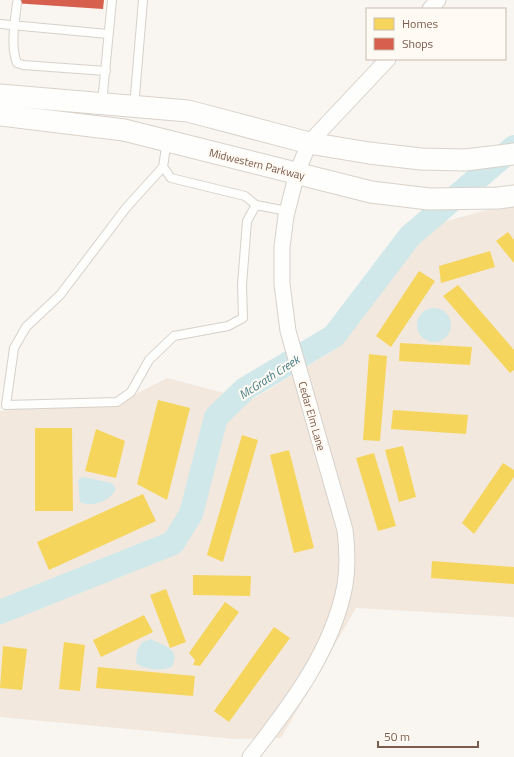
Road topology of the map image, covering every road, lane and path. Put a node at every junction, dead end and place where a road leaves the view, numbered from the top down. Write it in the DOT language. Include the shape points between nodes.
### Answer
graph roads {
  1 [pos="112,0"];
  2 [pos="143,0"];
  3 [pos="438,0"];
  4 [pos="17,3"];
  5 [pos="431,8"];
  6 [pos="0,24"];
  7 [pos="14,25"];
  8 [pos="108,34"];
  9 [pos="387,60"];
  10 [pos="106,71"];
  11 [pos="0,95"];
  12 [pos="102,104"];
  13 [pos="134,107"];
  14 [pos="0,115"];
  15 [pos="167,141"];
  16 [pos="309,143"];
  17 [pos="514,154"];
  18 [pos="163,167"];
  19 [pos="297,174"];
  20 [pos="506,197"];
  21 [pos="256,204"];
  22 [pos="287,211"];
  23 [pos="250,757"];
  1 -- 8 [label="lane"];
  2 -- 13 [label="lane"];
  3 -- 5 [label="street"];
  4 -- 7 [label="lane"];
  6 -- 7 [label="lane"];
  7 -- 8 [label="lane"];
  7 -- 10 [label="lane" via="17,63"];
  8 -- 10 [label="lane"];
  9 -- 16 [label="street, Cedar Elm Lane"];
  10 -- 12 [label="lane"];
  11 -- 12 [label="main road"];
  12 -- 13 [label="main road"];
  13 -- 16 [label="main road" via="188,111"];
  14 -- 15 [label="main road, Midwestern Parkway" via="124,130"];
  15 -- 18 [label="lane"];
  15 -- 19 [label="main road, Midwestern Parkway"];
  16 -- 17 [label="main road" via="421,159 465,160"];
  16 -- 19 [label="street, Cedar Elm Lane"];
  18 -- 21 [label="lane" via="171,178 245,196"];
  18 -- 21 [label="lane" via="126,208 60,295 26,327 14,348 6,405 117,402 131,392 149,360 174,336 228,326 243,318 242,284 247,222"];
  19 -- 20 [label="main road, Midwestern Parkway" via="371,192 429,199"];
  19 -- 22 [label="street, Cedar Elm Lane"];
  21 -- 22 [label="lane"];
  22 -- 23 [label="street, Cedar Elm Lane" via="282,247 282,284 292,346 345,530 346,583 339,611 325,644 299,691"];
}
